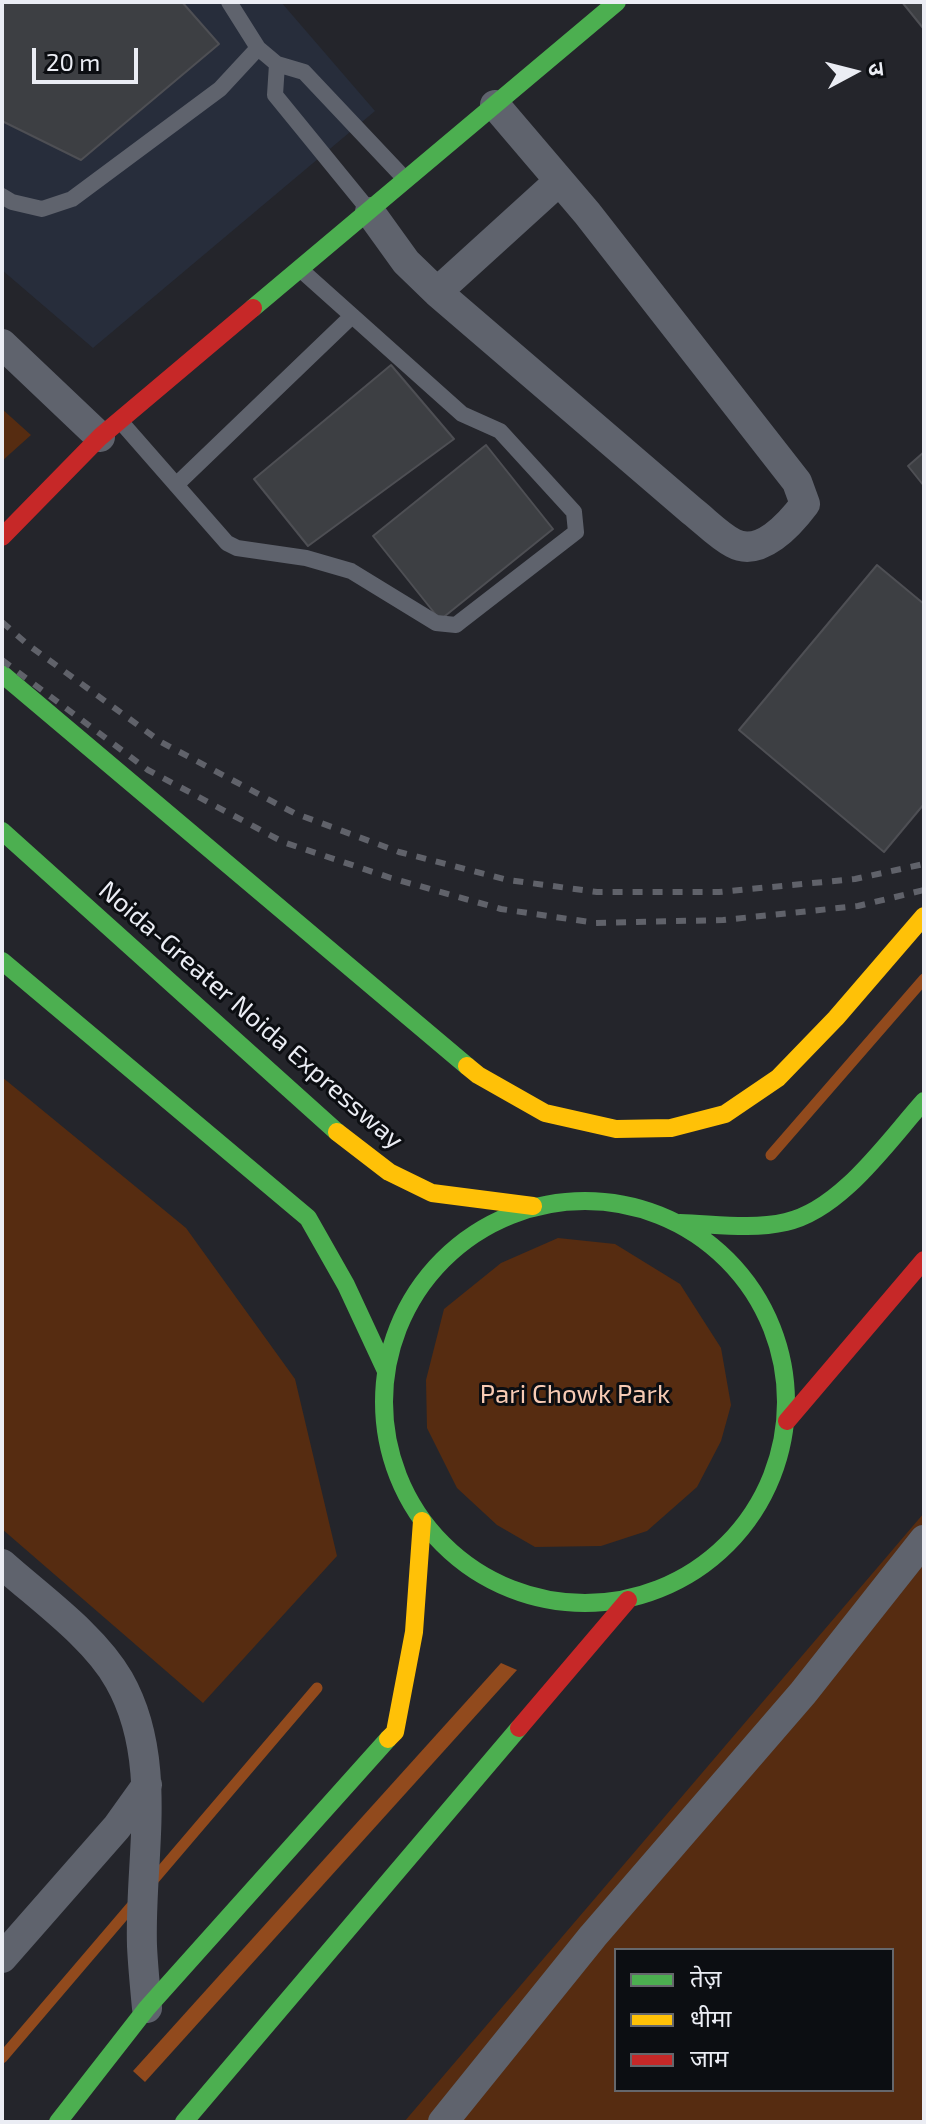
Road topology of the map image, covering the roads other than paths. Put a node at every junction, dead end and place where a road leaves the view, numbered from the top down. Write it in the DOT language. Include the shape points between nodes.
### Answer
graph roads {
  1 [pos="229,2"];
  2 [pos="617,2"];
  3 [pos="258,48"];
  4 [pos="277,64"];
  5 [pos="495,105"];
  6 [pos="406,180"];
  7 [pos="558,182"];
  8 [pos="2,196"];
  9 [pos="370,212"];
  10 [pos="301,270"];
  11 [pos="437,292"];
  12 [pos="352,316"];
  13 [pos="2,344"];
  14 [pos="110,429"];
  15 [pos="176,485"];
  16 [pos="2,537"];
  17 [pos="2,674"];
  18 [pos="2,831"];
  19 [pos="924,916"];
  20 [pos="2,961"];
  21 [pos="924,1101"];
  22 [pos="533,1206"];
  23 [pos="680,1223"];
  24 [pos="924,1260"];
  25 [pos="386,1371"];
  26 [pos="787,1421"];
  27 [pos="422,1521"];
  28 [pos="924,1540"];
  29 [pos="2,1564"];
  30 [pos="628,1600"];
  31 [pos="147,1785"];
  32 [pos="2,1958"];
  33 [pos="147,2008"];
  34 [pos="58,2122"];
  35 [pos="184,2122"];
  36 [pos="443,2122"];
  1 -- 3 [label="lane"];
  2 -- 5 [label="main road"];
  3 -- 4 [label="lane"];
  3 -- 8 [label="lane" via="220,89 72,199 42,209"];
  4 -- 6 [label="lane" via="304,72"];
  4 -- 9 [label="lane" via="275,95"];
  5 -- 6 [label="main road"];
  5 -- 7 [label="street"];
  6 -- 9 [label="main road"];
  7 -- 11 [label="street"];
  7 -- 11 [label="street" via="797,482 805,504 791,522 760,546 735,545"];
  9 -- 10 [label="main road"];
  9 -- 11 [label="street" via="406,262"];
  10 -- 12 [label="lane"];
  10 -- 14 [label="main road"];
  12 -- 15 [label="lane"];
  12 -- 15 [label="lane" via="462,414 500,431 574,512 576,532 461,621 447,625 351,571 227,543"];
  13 -- 14 [label="street"];
  14 -- 15 [label="lane"];
  14 -- 16 [label="main road"];
  17 -- 19 [label="main road" via="478,1075 545,1113 616,1129 671,1128 725,1114 778,1078"];
  18 -- 22 [label="main road, Noida-Greater Noida Expressway" via="324,1122 389,1172 432,1193"];
  20 -- 25 [label="main road" via="308,1218"];
  21 -- 23 [label="main road" via="834,1197 800,1219 772,1224"];
  22 -- 23 [label="main road" via="583,1199 633,1204"];
  22 -- 25 [label="main road" via="480,1229 435,1266 403,1315"];
  23 -- 26 [label="main road" via="728,1258 763,1306 785,1361"];
  24 -- 26 [label="main road"];
  25 -- 27 [label="main road" via="384,1423 397,1474"];
  26 -- 30 [label="main road" via="770,1483 737,1537 687,1577"];
  27 -- 30 [label="main road" via="462,1563 513,1591 570,1604"];
  27 -- 33 [label="main road" via="414,1632 395,1732"];
  28 -- 36 [label="street" via="803,1693 593,1936"];
  29 -- 31 [label="street" via="84,1636 119,1679 138,1723"];
  30 -- 35 [label="main road"];
  31 -- 32 [label="street"];
  31 -- 33 [label="street" via="142,1946"];
  33 -- 34 [label="main road"];
}
